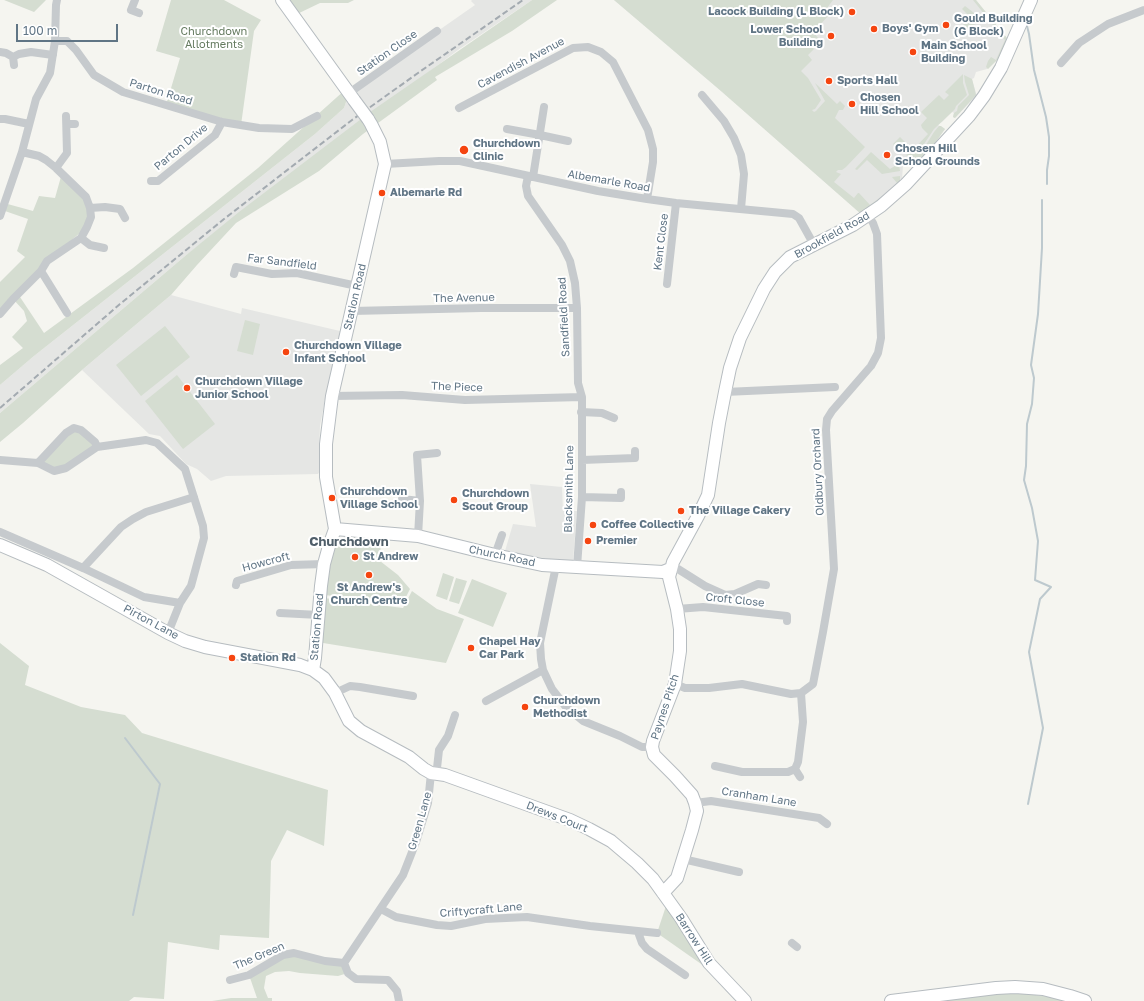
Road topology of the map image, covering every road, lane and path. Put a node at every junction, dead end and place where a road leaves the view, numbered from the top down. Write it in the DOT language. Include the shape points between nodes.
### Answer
graph roads {
  1 [pos="57,0"];
  2 [pos="135,0"];
  3 [pos="282,0"];
  4 [pos="1031,0"];
  5 [pos="1144,10"];
  6 [pos="139,13"];
  7 [pos="437,31"];
  8 [pos="55,41"];
  9 [pos="1060,51"];
  10 [pos="0,52"];
  11 [pos="54,55"];
  12 [pos="702,95"];
  13 [pos="352,96"];
  14 [pos="544,107"];
  15 [pos="459,108"];
  16 [pos="317,116"];
  17 [pos="0,119"];
  18 [pos="69,121"];
  19 [pos="222,122"];
  20 [pos="29,124"];
  21 [pos="507,130"];
  22 [pos="540,135"];
  23 [pos="568,141"];
  24 [pos="22,152"];
  25 [pos="385,164"];
  26 [pos="56,168"];
  27 [pos="530,177"];
  28 [pos="150,181"];
  29 [pos="4,193"];
  30 [pos="647,199"];
  31 [pos="676,203"];
  32 [pos="90,208"];
  33 [pos="741,209"];
  34 [pos="868,215"];
  35 [pos="0,216"];
  36 [pos="125,218"];
  37 [pos="81,238"];
  38 [pos="814,245"];
  39 [pos="104,248"];
  40 [pos="41,271"];
  41 [pos="234,274"];
  42 [pos="667,284"];
  43 [pos="357,286"];
  44 [pos="577,308"];
  45 [pos="352,310"];
  46 [pos="67,313"];
  47 [pos="0,314"];
  48 [pos="835,388"];
  49 [pos="725,392"];
  50 [pos="332,396"];
  51 [pos="582,397"];
  52 [pos="581,412"];
  53 [pos="614,418"];
  54 [pos="97,447"];
  55 [pos="437,453"];
  56 [pos="635,458"];
  57 [pos="0,460"];
  58 [pos="582,460"];
  59 [pos="38,463"];
  60 [pos="194,497"];
  61 [pos="582,497"];
  62 [pos="621,499"];
  63 [pos="402,500"];
  64 [pos="420,501"];
  65 [pos="335,529"];
  66 [pos="0,532"];
  67 [pos="502,535"];
  68 [pos="418,536"];
  69 [pos="0,545"];
  70 [pos="495,555"];
  71 [pos="324,564"];
  72 [pos="556,566"];
  73 [pos="577,567"];
  74 [pos="83,568"];
  75 [pos="670,569"];
  76 [pos="236,580"];
  77 [pos="760,583"];
  78 [pos="180,603"];
  79 [pos="677,609"];
  80 [pos="285,616"];
  81 [pos="319,616"];
  82 [pos="787,621"];
  83 [pos="168,633"];
  84 [pos="313,670"];
  85 [pos="543,670"];
  86 [pos="675,684"];
  87 [pos="336,693"];
  88 [pos="801,693"];
  89 [pos="413,696"];
  90 [pos="486,702"];
  91 [pos="455,715"];
  92 [pos="652,747"];
  93 [pos="795,769"];
  94 [pos="431,773"];
  95 [pos="718,776"];
  96 [pos="800,777"];
  97 [pos="695,803"];
  98 [pos="827,824"];
  99 [pos="683,859"];
  100 [pos="739,872"];
  101 [pos="663,893"];
  102 [pos="381,909"];
  103 [pos="638,932"];
  104 [pos="657,933"];
  105 [pos="344,963"];
  106 [pos="685,975"];
  107 [pos="230,980"];
  108 [pos="399,1001"];
  109 [pos="745,1001"];
  110 [pos="891,1001"];
  111 [pos="1085,1001"];
  1 -- 8 [label="street"];
  2 -- 6 [label="street" via="132,10"];
  3 -- 13 [label="street, Station Road"];
  4 -- 34 [label="street, Brookfield Road" via="1000,68 977,106 906,184"];
  5 -- 9 [label="street" via="1108,24 1079,43 1064,60"];
  7 -- 13 [label="street, Station Close"];
  8 -- 11 [label="street"];
  8 -- 19 [label="street, Parton Road" via="67,41 94,75 123,92"];
  10 -- 11 [label="street" via="6,53 13,61 19,54 31,52"];
  11 -- 20 [label="street" via="50,72 36,99"];
  12 -- 33 [label="street" via="713,102 734,138 740,155 744,174"];
  13 -- 25 [label="street, Station Road, bridge" via="380,142"];
  14 -- 22 [label="street, Sandfield Road"];
  15 -- 30 [label="street, Cavendish Avenue" via="573,48 588,47 601,52 613,62 648,130 653,149 653,162"];
  16 -- 19 [label="street, Parton Road" via="292,129 258,128"];
  17 -- 20 [label="street"];
  18 -- 26 [label="street" via="67,153"];
  19 -- 28 [label="street, Parton Drive" via="215,135 158,181"];
  20 -- 24 [label="street"];
  21 -- 22 [label="street"];
  22 -- 23 [label="street"];
  22 -- 27 [label="street, Sandfield Road"];
  24 -- 26 [label="street" via="39,156"];
  24 -- 29 [label="street"];
  25 -- 27 [label="street, Albemarle Road" via="460,162"];
  25 -- 43 [label="street, Station Road"];
  26 -- 32 [label="street" via="82,192"];
  27 -- 30 [label="street, Albemarle Road"];
  27 -- 44 [label="street, Sandfield Road" via="526,186 528,196 570,261"];
  29 -- 35 [label="street"];
  30 -- 31 [label="street, Albemarle Road"];
  31 -- 33 [label="street, Albemarle Road"];
  31 -- 42 [label="street, Kent Close"];
  32 -- 36 [label="street" via="120,209"];
  32 -- 37 [label="street" via="91,216"];
  33 -- 38 [label="street, Albemarle Road" via="793,214 799,218"];
  34 -- 38 [label="street, Brookfield Road"];
  34 -- 88 [label="street, Oldbury Orchard" via="877,234 881,338 878,353 871,366 828,419 826,430 834,569 813,684"];
  37 -- 39 [label="street" via="90,245"];
  37 -- 40 [label="street" via="47,262"];
  38 -- 49 [label="street, Brookfield Road" via="790,257 775,272 764,289 740,338"];
  40 -- 46 [label="street"];
  40 -- 47 [label="street"];
  41 -- 43 [label="street, Far Sandfield" via="236,267 272,274 297,273"];
  43 -- 45 [label="street, Station Road"];
  44 -- 45 [label="street, The Avenue"];
  44 -- 51 [label="street, Sandfield Road" via="578,383"];
  45 -- 50 [label="street, Station Road"];
  48 -- 49 [label="street"];
  49 -- 75 [label="street, Brookfield Road" via="708,495"];
  50 -- 51 [label="street, The Piece" via="402,395 465,400"];
  50 -- 65 [label="street, Station Road" via="326,444 326,477"];
  51 -- 52 [label="street, Blacksmith Lane"];
  52 -- 53 [label="street" via="602,413"];
  52 -- 58 [label="street, Blacksmith Lane"];
  54 -- 59 [label="street" via="66,468 54,471"];
  54 -- 59 [label="street" via="81,430 74,428"];
  54 -- 60 [label="street" via="146,440 157,443 185,469"];
  55 -- 64 [label="street" via="417,455"];
  56 -- 58 [label="street"];
  57 -- 59 [label="street"];
  58 -- 61 [label="street, Blacksmith Lane"];
  60 -- 74 [label="street" via="146,512 133,519 121,527"];
  60 -- 78 [label="street" via="204,526 204,538 191,586"];
  61 -- 62 [label="street"];
  61 -- 73 [label="street, Blacksmith Lane"];
  63 -- 64 [label="street"];
  64 -- 68 [label="street"];
  65 -- 68 [label="street, Church Road"];
  65 -- 71 [label="street, Station Road"];
  66 -- 74 [label="street"];
  67 -- 70 [label="street"];
  68 -- 70 [label="street, Church Road"];
  69 -- 83 [label="street, Pirton Lane" via="47,565"];
  70 -- 72 [label="street, Church Road"];
  71 -- 76 [label="street, Howcroft" via="291,565"];
  71 -- 81 [label="street, Station Road"];
  72 -- 73 [label="street, Church Road"];
  72 -- 85 [label="street" via="540,643"];
  73 -- 75 [label="street, Church Road" via="663,572"];
  74 -- 78 [label="street" via="144,597"];
  75 -- 77 [label="street" via="678,569 725,595 735,594"];
  75 -- 79 [label="street, Paynes Pitch" via="669,577"];
  78 -- 83 [label="street"];
  79 -- 82 [label="street, Croft Close" via="703,607 787,616"];
  79 -- 86 [label="street, Paynes Pitch" via="680,651"];
  80 -- 81 [label="street"];
  81 -- 84 [label="street, Station Road"];
  83 -- 84 [label="street, Pirton Lane" via="205,647 300,665"];
  84 -- 87 [label="street" via="324,678"];
  85 -- 90 [label="street"];
  85 -- 92 [label="street" via="552,690 562,703 583,721 642,747"];
  86 -- 88 [label="street" via="685,688 742,684 791,694"];
  86 -- 92 [label="street, Paynes Pitch"];
  87 -- 89 [label="street" via="355,686"];
  87 -- 94 [label="street" via="350,721 361,731 409,757"];
  88 -- 93 [label="street" via="803,722"];
  91 -- 94 [label="street, Green Lane" via="448,736 439,750 437,768"];
  92 -- 97 [label="street, Paynes Pitch" via="654,755 692,795"];
  93 -- 95 [label="street" via="788,772 742,772 718,767"];
  93 -- 96 [label="street"];
  94 -- 101 [label="street, Drews Court" via="546,811 589,829 611,841 632,858"];
  94 -- 102 [label="street, Green Lane" via="428,802 416,842 403,875"];
  97 -- 98 [label="street, Cranham Lane" via="711,801 818,818"];
  97 -- 99 [label="street" via="697,811"];
  99 -- 100 [label="street"];
  99 -- 101 [label="street" via="676,878"];
  101 -- 109 [label="street, Barrow Hill" via="708,963"];
  102 -- 103 [label="street, Criftycraft Lane" via="396,916 437,926 486,919 527,917"];
  102 -- 105 [label="street, Green Lane"];
  103 -- 104 [label="street, Criftycraft Lane"];
  103 -- 106 [label="street" via="647,949"];
  105 -- 107 [label="street, The Green" via="294,953 283,956 249,975"];
  105 -- 108 [label="street" via="348,973 356,979 388,980 397,991"];
  110 -- 111 [label="street" via="1015,987 1042,989"];
}
